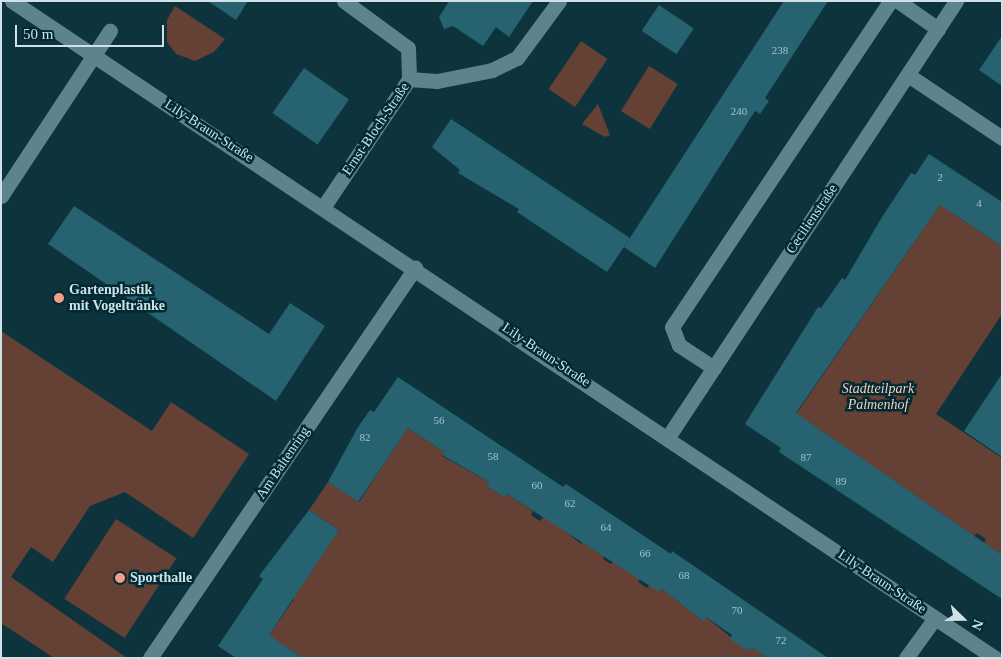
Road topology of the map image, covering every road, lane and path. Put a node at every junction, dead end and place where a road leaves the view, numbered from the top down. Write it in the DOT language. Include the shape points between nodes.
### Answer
graph roads {
  1 [pos="12,1"];
  2 [pos="344,1"];
  3 [pos="559,1"];
  4 [pos="890,1"];
  5 [pos="898,1"];
  6 [pos="956,1"];
  7 [pos="938,29"];
  8 [pos="110,31"];
  9 [pos="94,56"];
  10 [pos="908,75"];
  11 [pos="409,79"];
  12 [pos="1002,138"];
  13 [pos="1,196"];
  14 [pos="324,206"];
  15 [pos="415,268"];
  16 [pos="714,368"];
  17 [pos="668,437"];
  18 [pos="935,618"];
  19 [pos="157,655"];
  20 [pos="906,658"];
  21 [pos="995,658"];
  1 -- 9 [label="street, Lily-Braun-Straße"];
  2 -- 11 [label="street" via="408,48"];
  3 -- 11 [label="street, Ernst-Bloch-Straße" via="517,58 492,70 437,81"];
  4 -- 16 [label="street" via="672,327 679,345"];
  5 -- 7 [label="street"];
  6 -- 7 [label="street, Cecilienstraße"];
  7 -- 10 [label="street, Cecilienstraße"];
  8 -- 9 [label="street"];
  9 -- 13 [label="street"];
  9 -- 14 [label="street, Lily-Braun-Straße"];
  10 -- 12 [label="street"];
  10 -- 16 [label="street, Cecilienstraße"];
  11 -- 14 [label="street, Ernst-Bloch-Straße"];
  14 -- 15 [label="street, Lily-Braun-Straße"];
  15 -- 17 [label="street, Lily-Braun-Straße"];
  15 -- 19 [label="street, Am Baltenring"];
  16 -- 17 [label="street, Cecilienstraße"];
  17 -- 18 [label="street, Lily-Braun-Straße"];
  18 -- 20 [label="street"];
  18 -- 21 [label="street, Lily-Braun-Straße"];
}
